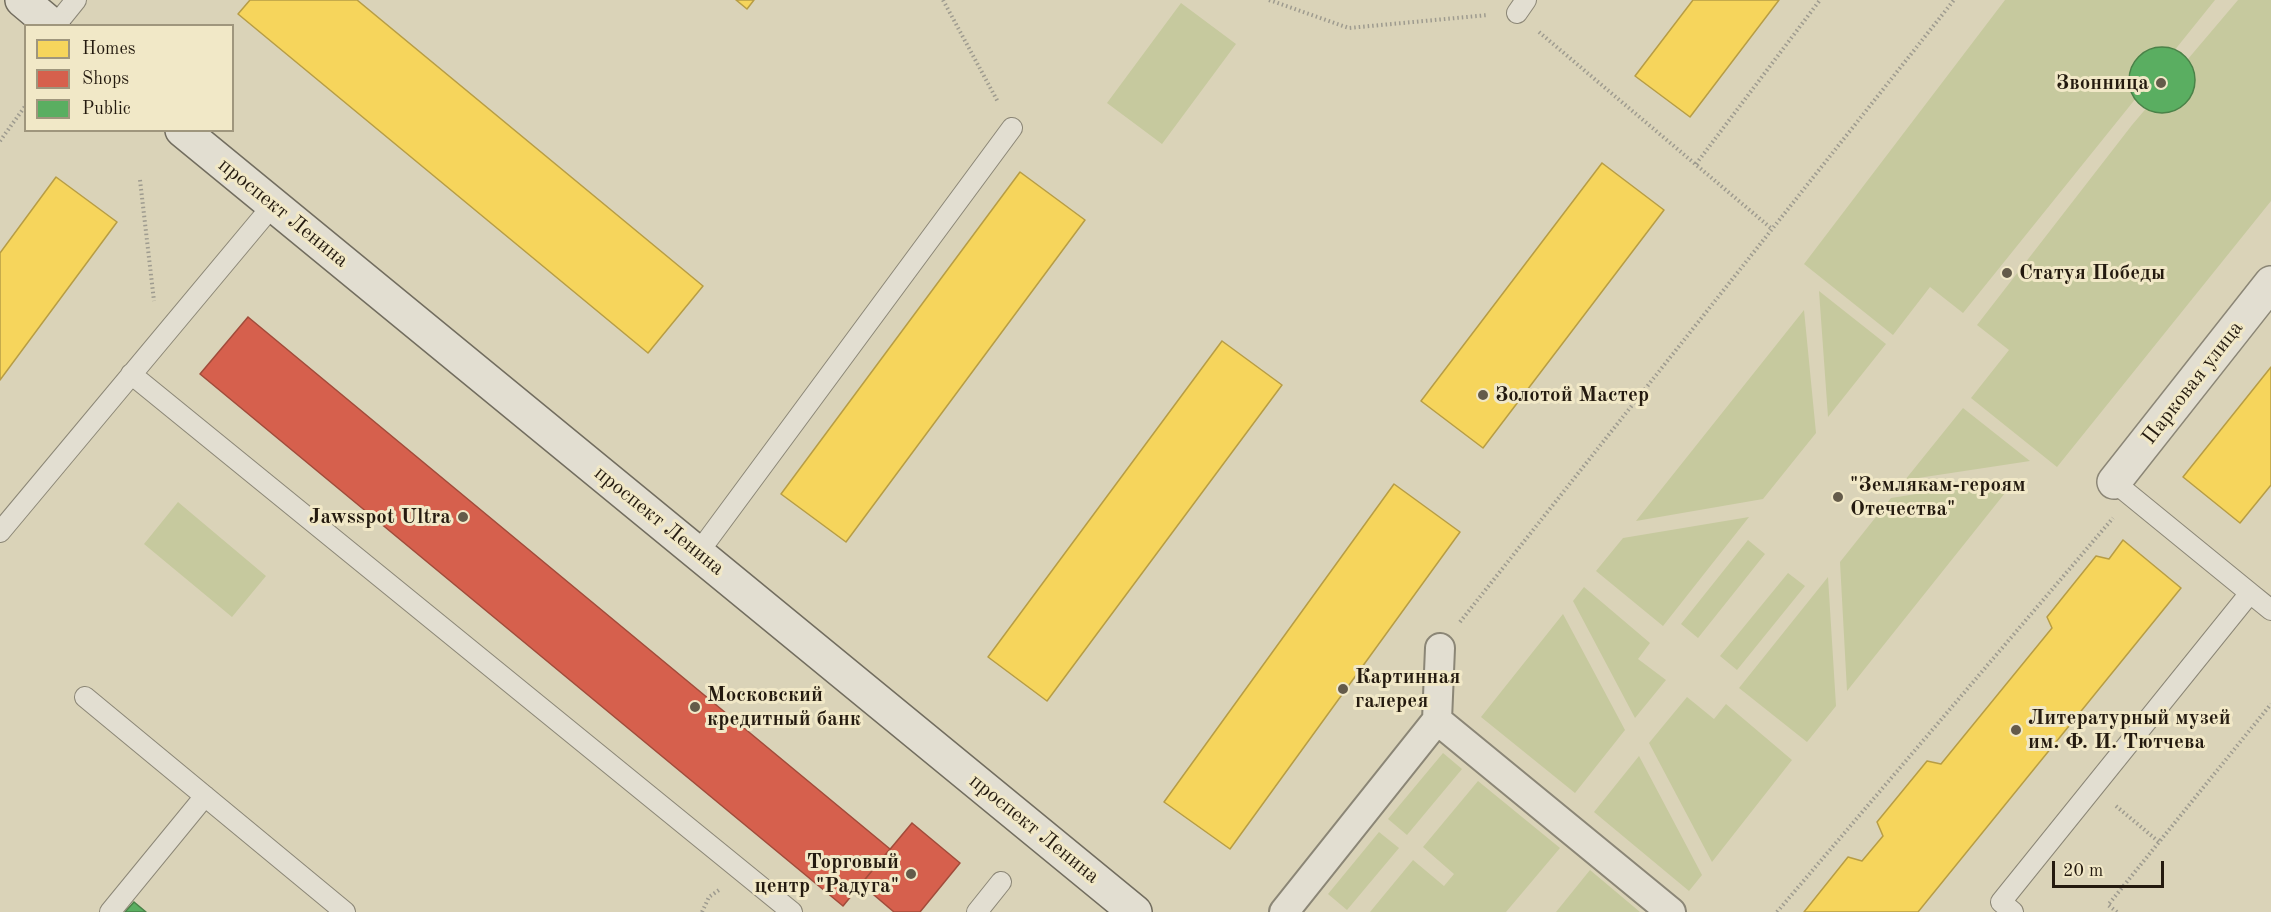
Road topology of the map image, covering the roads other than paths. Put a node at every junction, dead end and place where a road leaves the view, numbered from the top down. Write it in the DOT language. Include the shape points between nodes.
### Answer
graph roads {
  1 [pos="22,0"];
  2 [pos="76,0"];
  3 [pos="52,24"];
  4 [pos="56,24"];
  5 [pos="1012,128"];
  6 [pos="184,132"];
  7 [pos="273,205"];
  8 [pos="2268,293"];
  9 [pos="131,374"];
  10 [pos="2123,489"];
  11 [pos="0,532"];
  12 [pos="698,553"];
  13 [pos="2250,593"];
  14 [pos="2271,610"];
  15 [pos="1440,648"];
  16 [pos="85,696"];
  17 [pos="1437,720"];
  18 [pos="205,796"];
  19 [pos="1001,882"];
  20 [pos="110,912"];
  21 [pos="345,912"];
  22 [pos="792,912"];
  23 [pos="977,912"];
  24 [pos="1135,912"];
  25 [pos="1284,912"];
  26 [pos="1671,912"];
  27 [pos="2013,912"];
  1 -- 3 [label="main road"];
  2 -- 4 [label="lane"];
  5 -- 12 [label="lane"];
  6 -- 7 [label="main road, проспект Ленина"];
  7 -- 9 [label="lane"];
  7 -- 12 [label="main road, проспект Ленина"];
  8 -- 10 [label="main road, Парковая улица"];
  9 -- 11 [label="lane"];
  9 -- 22 [label="lane"];
  10 -- 13 [label="lane"];
  12 -- 24 [label="main road, проспект Ленина"];
  13 -- 14 [label="lane"];
  13 -- 27 [label="lane" via="2001,902"];
  15 -- 17 [label="street"];
  16 -- 18 [label="lane"];
  17 -- 25 [label="street"];
  17 -- 26 [label="street"];
  18 -- 20 [label="lane"];
  18 -- 21 [label="lane"];
  19 -- 23 [label="lane"];
}
